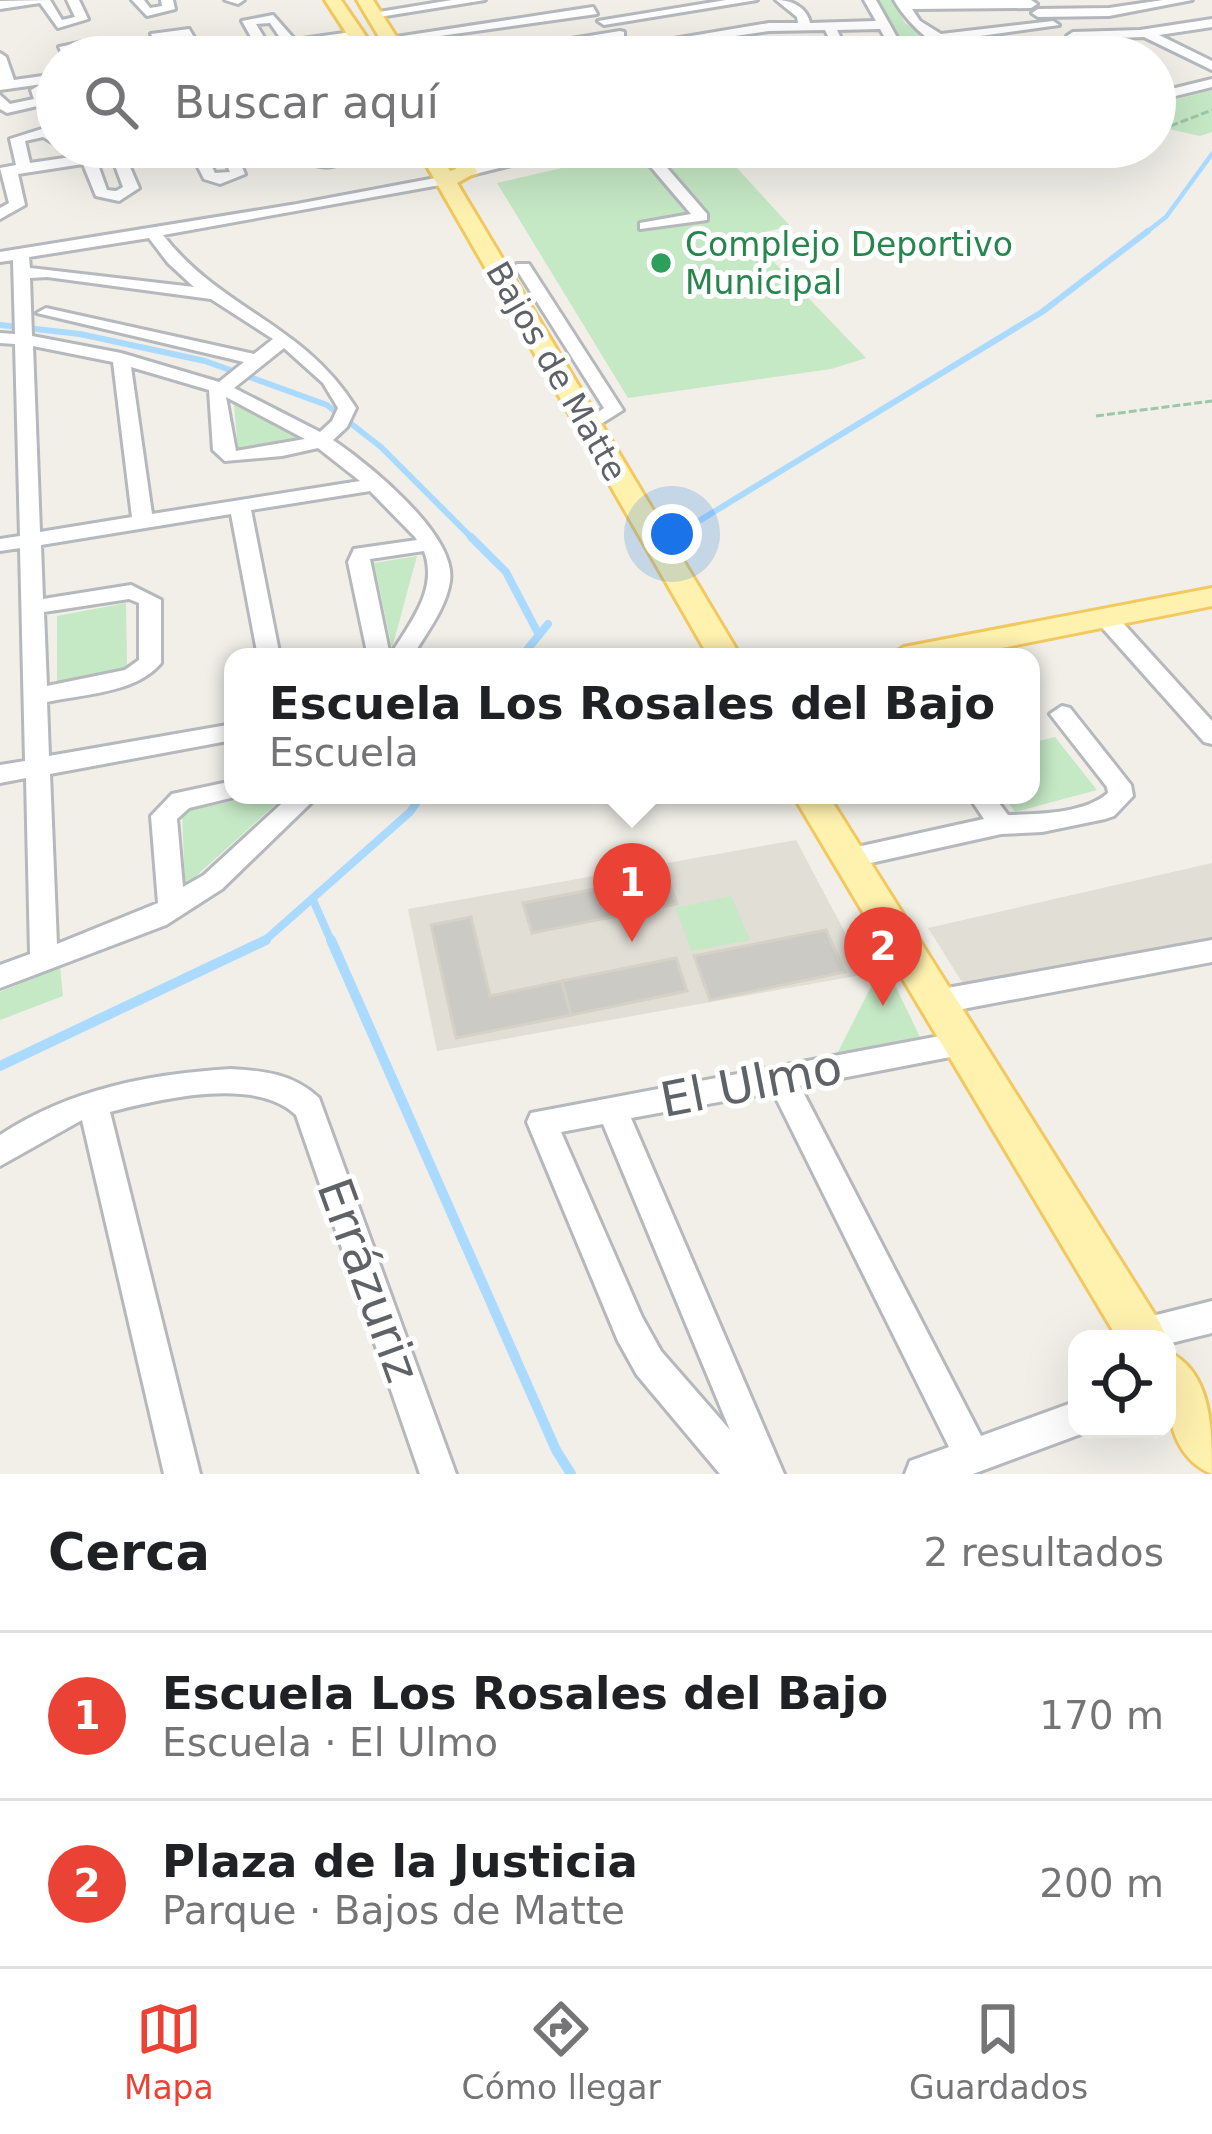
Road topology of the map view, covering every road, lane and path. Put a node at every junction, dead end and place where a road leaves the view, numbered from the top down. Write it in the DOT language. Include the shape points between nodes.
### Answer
graph roads {
  1 [pos="41,0"];
  2 [pos="73,0"];
  3 [pos="138,0"];
  4 [pos="166,0"];
  5 [pos="333,0"];
  6 [pos="478,0"];
  7 [pos="581,0"];
  8 [pos="751,0"];
  9 [pos="782,0"];
  10 [pos="870,0"];
  11 [pos="1090,0"];
  12 [pos="1186,0"];
  13 [pos="902,3"];
  14 [pos="0,5"];
  15 [pos="1154,5"];
  16 [pos="1032,6"];
  17 [pos="369,7"];
  18 [pos="1100,13"];
  19 [pos="598,16"];
  20 [pos="884,25"];
  21 [pos="1053,25"];
  22 [pos="1206,25"];
  23 [pos="805,26"];
  24 [pos="829,26"];
  25 [pos="1146,33"];
  26 [pos="620,35"];
  27 [pos="158,36"];
  28 [pos="187,36"];
  29 [pos="253,36"];
  30 [pos="286,36"];
  31 [pos="358,36"];
  32 [pos="387,36"];
  33 [pos="416,36"];
  34 [pos="616,36"];
  35 [pos="741,36"];
  36 [pos="834,36"];
  37 [pos="890,36"];
  38 [pos="936,36"];
  39 [pos="957,36"];
  40 [pos="1074,36"];
  41 [pos="1126,36"];
  42 [pos="1152,36"];
  43 [pos="1176,48"];
  44 [pos="0,57"];
  45 [pos="1212,66"];
  46 [pos="1212,82"];
  47 [pos="36,86"];
  48 [pos="2,92"];
  49 [pos="1176,92"];
  50 [pos="36,104"];
  51 [pos="1212,110"];
  52 [pos="1176,124"];
  53 [pos="36,134"];
  54 [pos="91,168"];
  55 [pos="123,168"];
  56 [pos="204,168"];
  57 [pos="235,168"];
  58 [pos="448,168"];
  59 [pos="456,168"];
  60 [pos="489,168"];
  61 [pos="659,168"];
  62 [pos="11,170"];
  63 [pos="456,176"];
  64 [pos="0,214"];
  65 [pos="646,226"];
  66 [pos="154,234"];
  67 [pos="21,254"];
  68 [pos="0,257"];
  69 [pos="523,267"];
  70 [pos="23,273"];
  71 [pos="212,294"];
  72 [pos="46,313"];
  73 [pos="25,330"];
  74 [pos="0,338"];
  75 [pos="283,341"];
  76 [pos="121,358"];
  77 [pos="238,373"];
  78 [pos="1212,401"];
  79 [pos="1096,416"];
  80 [pos="588,426"];
  81 [pos="326,440"];
  82 [pos="376,484"];
  83 [pos="240,506"];
  84 [pos="142,522"];
  85 [pos="31,540"];
  86 [pos="430,544"];
  87 [pos="0,545"];
  88 [pos="1208,603"];
  89 [pos="33,607"];
  90 [pos="1105,617"];
  91 [pos="266,648"];
  92 [pos="377,648"];
  93 [pos="406,648"];
  94 [pos="720,648"];
  95 [pos="949,648"];
  96 [pos="36,695"];
  97 [pos="1062,714"];
  98 [pos="224,734"];
  99 [pos="1212,736"];
  100 [pos="38,768"];
  101 [pos="0,775"];
  102 [pos="224,792"];
  103 [pos="298,804"];
  104 [pos="815,804"];
  105 [pos="986,804"];
  106 [pos="1001,825"];
  107 [pos="848,858"];
  108 [pos="172,908"];
  109 [pos="1212,951"];
  110 [pos="44,962"];
  111 [pos="0,977"];
  112 [pos="936,1002"];
  113 [pos="962,1044"];
  114 [pos="781,1078"];
  115 [pos="92,1104"];
  116 [pos="612,1109"];
  117 [pos="0,1152"];
  118 [pos="1212,1317"];
  119 [pos="1139,1330"];
  120 [pos="1165,1330"];
  121 [pos="1176,1393"];
  122 [pos="1068,1421"];
  123 [pos="1212,1449"];
  124 [pos="973,1456"];
  125 [pos="182,1474"];
  126 [pos="438,1474"];
  127 [pos="744,1474"];
  128 [pos="766,1474"];
  129 [pos="922,1474"];
  1 -- 2 [label="street" via="58,24 82,19"];
  1 -- 14 [label="street"];
  3 -- 4 [label="street" via="152,12 170,9"];
  5 -- 31 [label="main road"];
  6 -- 17 [label="street"];
  7 -- 19 [label="street"];
  8 -- 19 [label="street"];
  9 -- 23 [label="street"];
  10 -- 20 [label="street"];
  11 -- 18 [label="street"];
  12 -- 15 [label="street"];
  13 -- 16 [label="street"];
  13 -- 38 [label="street"];
  15 -- 18 [label="street"];
  15 -- 22 [label="street"];
  16 -- 18 [label="street"];
  16 -- 21 [label="street"];
  17 -- 32 [label="main road"];
  19 -- 26 [label="street"];
  19 -- 33 [label="street"];
  20 -- 24 [label="street"];
  20 -- 37 [label="street"];
  21 -- 39 [label="street"];
  21 -- 40 [label="street"];
  22 -- 25 [label="street"];
  23 -- 24 [label="street"];
  23 -- 35 [label="street"];
  24 -- 36 [label="street"];
  25 -- 41 [label="street"];
  25 -- 42 [label="street"];
  26 -- 34 [label="street"];
  27 -- 28 [label="street"];
  29 -- 30 [label="street" via="246,22 274,20"];
  43 -- 45 [label="street"];
  44 -- 48 [label="street"];
  46 -- 49 [label="street"];
  47 -- 48 [label="street"];
  48 -- 50 [label="street" via="7,109"];
  51 -- 52 [label="path"];
  53 -- 62 [label="street" via="17,139"];
  54 -- 55 [label="street" via="100,194 119,196 131,188"];
  56 -- 57 [label="street" via="220,180 238,174"];
  58 -- 63 [label="main road, Bajos de Matte"];
  59 -- 63 [label="main road"];
  60 -- 63 [label="street"];
  61 -- 65 [label="street" via="702,217"];
  62 -- 64 [label="street" via="17,205"];
  63 -- 66 [label="street"];
  63 -- 80 [label="main road, Bajos de Matte"];
  66 -- 67 [label="street"];
  66 -- 71 [label="street"];
  67 -- 68 [label="street"];
  67 -- 70 [label="street"];
  69 -- 80 [label="street" via="614,410"];
  70 -- 71 [label="street"];
  70 -- 73 [label="street"];
  71 -- 75 [label="street"];
  72 -- 77 [label="street"];
  73 -- 74 [label="street"];
  73 -- 76 [label="street"];
  73 -- 85 [label="street"];
  75 -- 77 [label="street"];
  75 -- 81 [label="street" via="342,396 343,420"];
  76 -- 77 [label="street"];
  76 -- 84 [label="street"];
  77 -- 81 [label="street"];
  77 -- 81 [label="street" via="216,393 223,450 232,457"];
  78 -- 79 [label="path"];
  80 -- 94 [label="main road, Bajos de Matte"];
  81 -- 82 [label="street"];
  82 -- 83 [label="street"];
  82 -- 86 [label="street"];
  83 -- 84 [label="street"];
  83 -- 91 [label="street"];
  84 -- 85 [label="street"];
  85 -- 87 [label="street"];
  85 -- 89 [label="street"];
  86 -- 92 [label="street" via="362,554"];
  86 -- 93 [label="street" via="440,565 437,588"];
  88 -- 90 [label="main road"];
  89 -- 96 [label="street"];
  89 -- 96 [label="street" via="131,592 150,601 151,663 132,676"];
  90 -- 95 [label="main road"];
  90 -- 99 [label="street"];
  96 -- 100 [label="street"];
  97 -- 106 [label="street" via="1115,779 1119,800 1105,810"];
  98 -- 100 [label="street"];
  100 -- 101 [label="street"];
  100 -- 110 [label="street"];
  102 -- 108 [label="street" via="181,800 164,816"];
  103 -- 108 [label="street" via="213,882"];
  104 -- 107 [label="main road"];
  105 -- 106 [label="street"];
  106 -- 107 [label="street"];
  107 -- 112 [label="main road"];
  108 -- 110 [label="street"];
  109 -- 112 [label="street"];
  110 -- 111 [label="street"];
  112 -- 113 [label="main road"];
  113 -- 114 [label="street, El Ulmo"];
  113 -- 119 [label="main road"];
  114 -- 116 [label="street, El Ulmo"];
  114 -- 124 [label="street"];
  115 -- 117 [label="street"];
  115 -- 125 [label="street"];
  115 -- 126 [label="street, Errázuriz" via="190,1085 294,1089 308,1107"];
  116 -- 127 [label="street, El Ulmo" via="542,1123 630,1330"];
  116 -- 128 [label="street"];
  118 -- 120 [label="street"];
  121 -- 123 [label="main road"];
  122 -- 124 [label="street"];
  124 -- 129 [label="street"];
}
